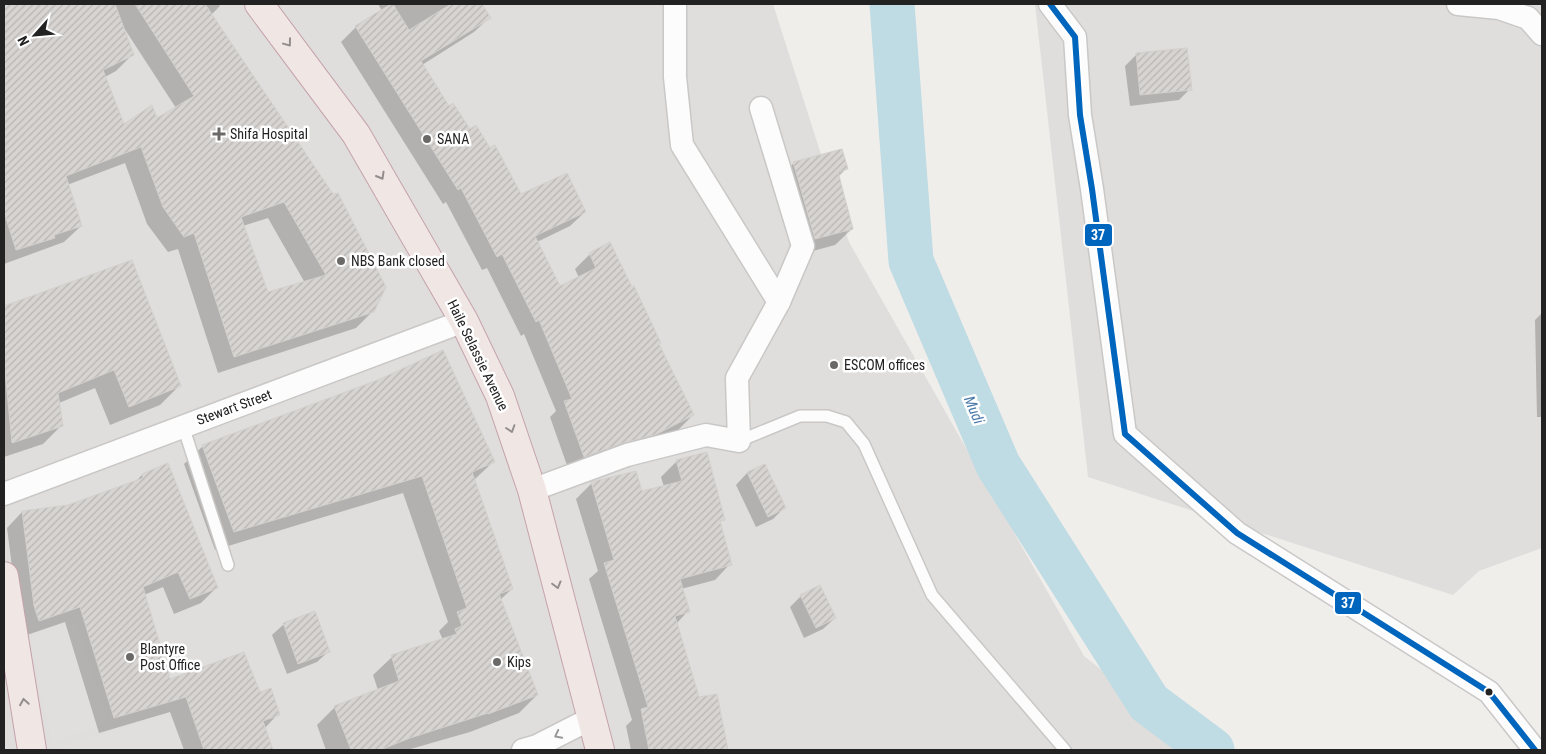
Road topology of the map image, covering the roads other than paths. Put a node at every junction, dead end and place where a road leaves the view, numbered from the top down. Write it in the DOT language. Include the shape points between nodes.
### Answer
graph roads {
  1 [pos="259,4"];
  2 [pos="675,4"];
  3 [pos="1050,4"];
  4 [pos="1458,4"];
  5 [pos="1542,34"];
  6 [pos="761,108"];
  7 [pos="779,302"];
  8 [pos="464,321"];
  9 [pos="183,426"];
  10 [pos="738,441"];
  11 [pos="532,490"];
  12 [pos="4,494"];
  13 [pos="228,565"];
  14 [pos="4,576"];
  15 [pos="592,718"];
  16 [pos="32,750"];
  17 [pos="523,750"];
  18 [pos="600,750"];
  19 [pos="1065,750"];
  20 [pos="1535,750"];
  1 -- 8 [label="highway, Haile Selassie Avenue, one-way" via="356,134"];
  2 -- 7 [label="street" via="675,77 682,145"];
  3 -- 20 [label="street" via="1075,37 1080,115 1125,434 1238,533 1490,692"];
  4 -- 5 [label="street" via="1499,8 1528,18"];
  6 -- 7 [label="street" via="804,246"];
  7 -- 10 [label="street" via="737,378"];
  8 -- 9 [label="street, Stewart Street"];
  8 -- 11 [label="highway, Haile Selassie Avenue, one-way" via="500,396"];
  9 -- 12 [label="street, Stewart Street"];
  9 -- 13 [label="lane"];
  10 -- 11 [label="street" via="706,435 627,455"];
  10 -- 19 [label="lane" via="800,416 827,416 846,422 864,444 932,595"];
  11 -- 15 [label="highway, Haile Selassie Avenue, one-way"];
  16 -- 14 [label="highway, one-way"];
  15 -- 17 [label="street, one-way"];
  15 -- 18 [label="highway, Haile Selassie Avenue"];
}
